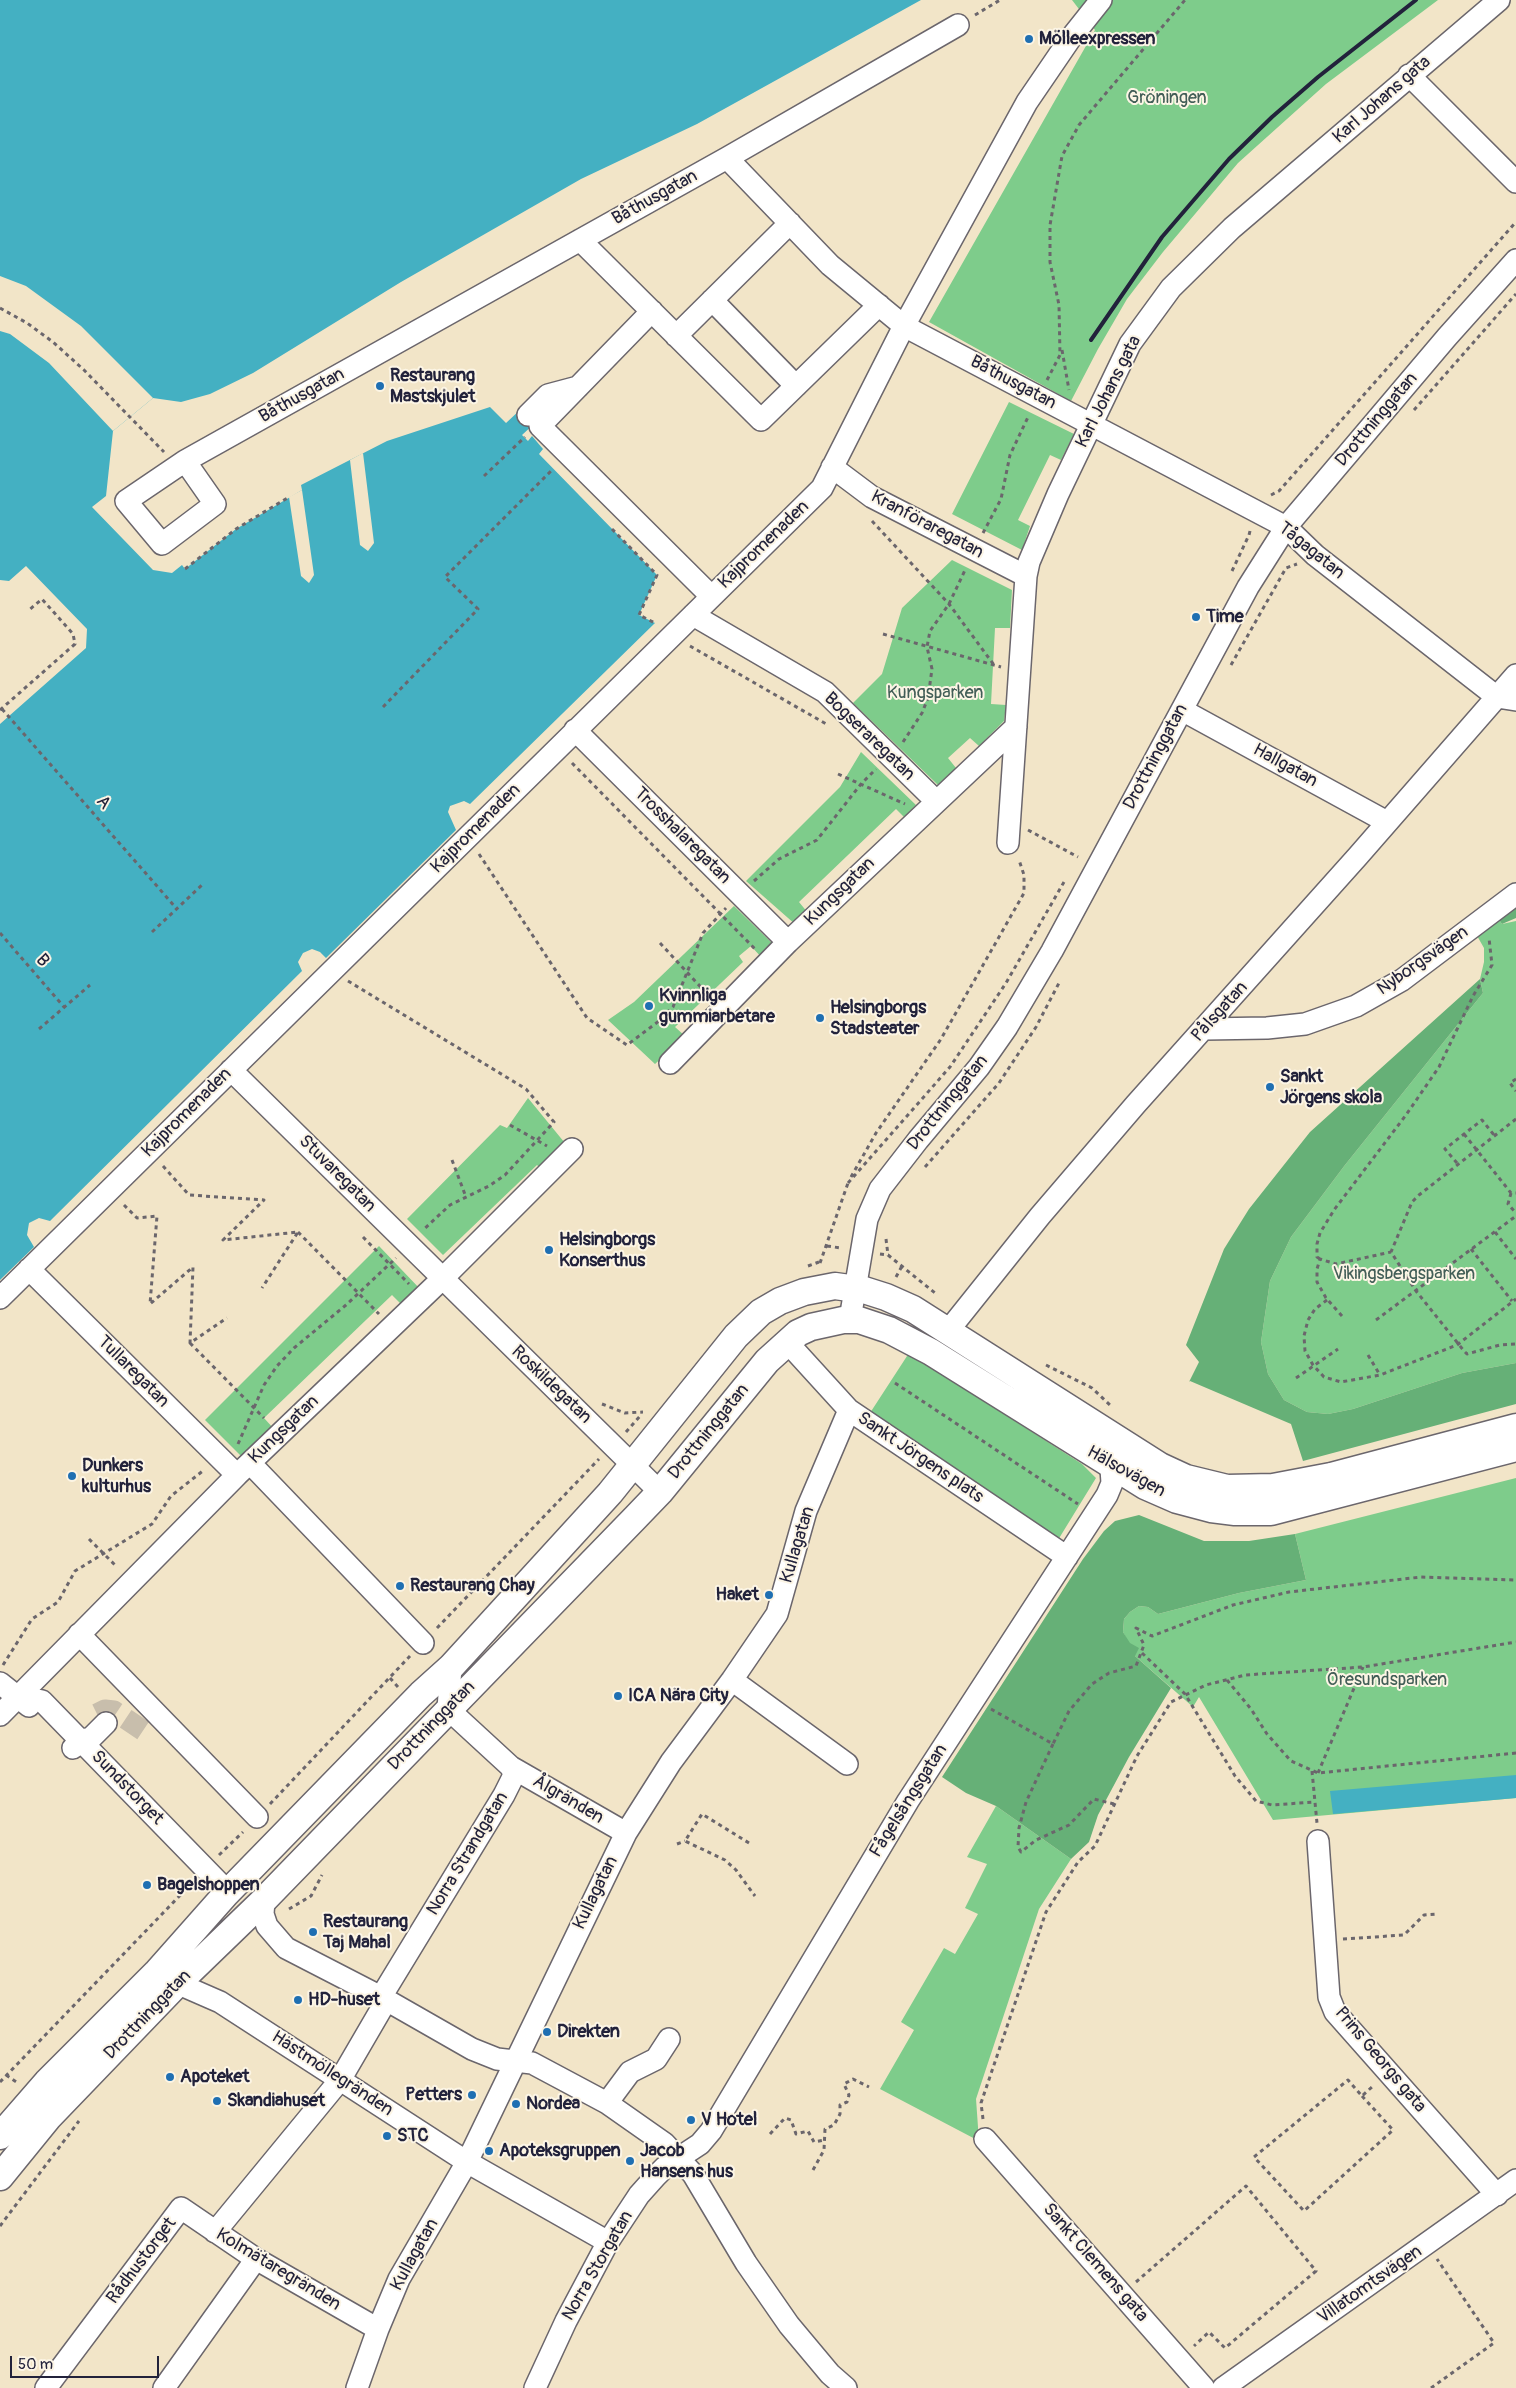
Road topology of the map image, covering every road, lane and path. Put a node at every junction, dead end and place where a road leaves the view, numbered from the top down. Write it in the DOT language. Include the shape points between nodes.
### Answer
graph roads {
  1 [pos="1000,0"];
  2 [pos="1101,0"];
  3 [pos="1185,0"];
  4 [pos="1499,0"];
  5 [pos="958,25"];
  6 [pos="1409,75"];
  7 [pos="727,158"];
  8 [pos="1516,182"];
  9 [pos="1516,222"];
  10 [pos="790,223"];
  11 [pos="580,240"];
  12 [pos="1516,260"];
  13 [pos="1516,294"];
  14 [pos="712,300"];
  15 [pos="879,305"];
  16 [pos="0,308"];
  17 [pos="652,311"];
  18 [pos="1430,321"];
  19 [pos="904,326"];
  20 [pos="676,336"];
  21 [pos="1061,342"];
  22 [pos="796,386"];
  23 [pos="578,387"];
  24 [pos="1038,396"];
  25 [pos="1411,415"];
  26 [pos="528,416"];
  27 [pos="1082,419"];
  28 [pos="524,437"];
  29 [pos="180,464"];
  30 [pos="548,464"];
  31 [pos="832,467"];
  32 [pos="553,470"];
  33 [pos="484,476"];
  34 [pos="560,476"];
  35 [pos="289,497"];
  36 [pos="870,507"];
  37 [pos="608,526"];
  38 [pos="1286,527"];
  39 [pos="974,550"];
  40 [pos="185,569"];
  41 [pos="1026,576"];
  42 [pos="711,596"];
  43 [pos="949,604"];
  44 [pos="28,610"];
  45 [pos="693,615"];
  46 [pos="663,629"];
  47 [pos="883,634"];
  48 [pos="927,646"];
  49 [pos="994,665"];
  50 [pos="1010,669"];
  51 [pos="1516,675"];
  52 [pos="1507,698"];
  53 [pos="382,707"];
  54 [pos="1,710"];
  55 [pos="1182,710"];
  56 [pos="831,727"];
  57 [pos="1016,727"];
  58 [pos="575,730"];
  59 [pos="557,748"];
  60 [pos="890,756"];
  61 [pos="838,774"];
  62 [pos="861,784"];
  63 [pos="930,806"];
  64 [pos="1387,822"];
  65 [pos="468,837"];
  66 [pos="1008,843"];
  67 [pos="1050,843"];
  68 [pos="1078,857"];
  69 [pos="203,884"];
  70 [pos="740,894"];
  71 [pos="1516,894"];
  72 [pos="177,909"];
  73 [pos="721,914"];
  74 [pos="1488,930"];
  75 [pos="152,932"];
  76 [pos="0,933"];
  77 [pos="788,942"];
  78 [pos="660,943"];
  79 [pos="768,962"];
  80 [pos="331,971"];
  81 [pos="687,972"];
  82 [pos="90,985"];
  83 [pos="64,1007"];
  84 [pos="721,1010"];
  85 [pos="39,1029"];
  86 [pos="1204,1029"];
  87 [pos="670,1062"];
  88 [pos="231,1070"];
  89 [pos="1516,1079"];
  90 [pos="1516,1091"];
  91 [pos="1516,1119"];
  92 [pos="510,1124"];
  93 [pos="1464,1134"];
  94 [pos="1494,1135"];
  95 [pos="537,1141"];
  96 [pos="1476,1149"];
  97 [pos="149,1150"];
  98 [pos="568,1153"];
  99 [pos="452,1160"];
  100 [pos="1457,1164"];
  101 [pos="110,1190"];
  102 [pos="1511,1192"];
  103 [pos="1516,1193"];
  104 [pos="466,1197"];
  105 [pos="1516,1215"];
  106 [pos="298,1232"];
  107 [pos="1495,1232"];
  108 [pos="363,1237"];
  109 [pos="409,1246"];
  110 [pos="1472,1249"];
  111 [pos="1391,1252"];
  112 [pos="1320,1259"];
  113 [pos="1516,1259"];
  114 [pos="819,1262"];
  115 [pos="390,1264"];
  116 [pos="902,1266"];
  117 [pos="29,1269"];
  118 [pos="442,1279"];
  119 [pos="262,1288"];
  120 [pos="855,1288"];
  121 [pos="1416,1291"];
  122 [pos="360,1293"];
  123 [pos="0,1298"];
  124 [pos="422,1298"];
  125 [pos="1327,1300"];
  126 [pos="1514,1300"];
  127 [pos="1342,1316"];
  128 [pos="227,1318"];
  129 [pos="850,1319"];
  130 [pos="1376,1320"];
  131 [pos="954,1323"];
  132 [pos="391,1327"];
  133 [pos="787,1342"];
  134 [pos="190,1343"];
  135 [pos="1516,1344"];
  136 [pos="1457,1345"];
  137 [pos="1338,1349"];
  138 [pos="1368,1355"];
  139 [pos="1040,1363"];
  140 [pos="1313,1366"];
  141 [pos="1380,1375"];
  142 [pos="1296,1378"];
  143 [pos="895,1383"];
  144 [pos="598,1402"];
  145 [pos="253,1408"];
  146 [pos="849,1410"];
  147 [pos="643,1412"];
  148 [pos="264,1418"];
  149 [pos="1112,1422"];
  150 [pos="1516,1427"];
  151 [pos="1516,1448"];
  152 [pos="633,1465"];
  153 [pos="1110,1466"];
  154 [pos="237,1467"];
  155 [pos="660,1492"];
  156 [pos="1095,1515"];
  157 [pos="88,1539"];
  158 [pos="103,1553"];
  159 [pos="1066,1558"];
  160 [pos="1516,1580"];
  161 [pos="131,1582"];
  162 [pos="79,1634"];
  163 [pos="1516,1642"];
  164 [pos="423,1643"];
  165 [pos="1142,1653"];
  166 [pos="451,1667"];
  167 [pos="1363,1667"];
  168 [pos="1,1675"];
  169 [pos="732,1680"];
  170 [pos="1227,1680"];
  171 [pos="1185,1694"];
  172 [pos="19,1696"];
  173 [pos="448,1709"];
  174 [pos="0,1715"];
  175 [pos="102,1718"];
  176 [pos="1008,1719"];
  177 [pos="82,1740"];
  178 [pos="1053,1744"];
  179 [pos="1516,1753"];
  180 [pos="847,1764"];
  181 [pos="511,1767"];
  182 [pos="1312,1771"];
  183 [pos="1318,1773"];
  184 [pos="1315,1802"];
  185 [pos="1114,1804"];
  186 [pos="257,1817"];
  187 [pos="626,1832"];
  188 [pos="1318,1841"];
  189 [pos="685,1842"];
  190 [pos="749,1843"];
  191 [pos="677,1844"];
  192 [pos="205,1869"];
  193 [pos="228,1892"];
  194 [pos="755,1896"];
  195 [pos="264,1900"];
  196 [pos="299,1902"];
  197 [pos="1438,1914"];
  198 [pos="267,1926"];
  199 [pos="1325,1941"];
  200 [pos="166,1979"];
  201 [pos="384,1999"];
  202 [pos="669,2039"];
  203 [pos="515,2060"];
  204 [pos="1389,2072"];
  205 [pos="340,2080"];
  206 [pos="0,2082"];
  207 [pos="869,2087"];
  208 [pos="1362,2096"];
  209 [pos="607,2103"];
  210 [pos="84,2116"];
  211 [pos="770,2134"];
  212 [pos="0,2136"];
  213 [pos="825,2140"];
  214 [pos="985,2140"];
  215 [pos="680,2158"];
  216 [pos="466,2162"];
  217 [pos="813,2170"];
  218 [pos="0,2177"];
  219 [pos="1516,2180"];
  220 [pos="1497,2195"];
  221 [pos="181,2208"];
  222 [pos="0,2226"];
  223 [pos="215,2232"];
  224 [pos="608,2242"];
  225 [pos="1428,2244"];
  226 [pos="256,2260"];
  227 [pos="1122,2294"];
  228 [pos="378,2329"];
  229 [pos="1179,2360"];
  230 [pos="46,2388"];
  231 [pos="164,2388"];
  232 [pos="357,2388"];
  233 [pos="535,2388"];
  234 [pos="846,2388"];
  235 [pos="1204,2388"];
  236 [pos="1223,2388"];
  237 [pos="1431,2388"];
  1 -- 5 [label="path"];
  2 -- 19 [label="street, Kajpromenaden" via="1027,102"];
  3 -- 21 [label="path" via="1080,125 1062,156 1050,225 1050,262 1059,305"];
  4 -- 6 [label="street, Karl Johans gata"];
  5 -- 7 [label="street"];
  6 -- 8 [label="street"];
  6 -- 27 [label="street, Karl Johans gata" via="1232,228 1171,288"];
  7 -- 10 [label="street, Båthusgatan"];
  7 -- 11 [label="street, Båthusgatan"];
  9 -- 18 [label="path"];
  10 -- 14 [label="street"];
  10 -- 15 [label="street, Båthusgatan" via="830,265"];
  11 -- 17 [label="street"];
  11 -- 29 [label="street, Båthusgatan"];
  12 -- 38 [label="street, Drottninggatan"];
  13 -- 25 [label="path"];
  14 -- 20 [label="street"];
  14 -- 22 [label="street"];
  15 -- 19 [label="street, Båthusgatan"];
  15 -- 22 [label="street"];
  16 -- 29 [label="path" via="53,342"];
  17 -- 20 [label="street"];
  17 -- 23 [label="street"];
  19 -- 24 [label="street, Båthusgatan"];
  19 -- 31 [label="street, Kajpromenaden"];
  20 -- 22 [label="street" via="761,420"];
  21 -- 24 [label="path" via="1060,355"];
  21 -- 27 [label="path"];
  23 -- 26 [label="street" via="548,395"];
  23 -- 42 [label="street" via="540,426"];
  24 -- 27 [label="street, Båthusgatan"];
  24 -- 39 [label="path" via="1010,455 1001,499"];
  27 -- 38 [label="street, Tågagatan"];
  27 -- 41 [label="street, Karl Johans gata" via="1058,494"];
  28 -- 33 [label="path"];
  30 -- 32 [label="path"];
  31 -- 36 [label="street, Kranföraregatan"];
  31 -- 42 [label="street, Kajpromenaden" via="822,488"];
  32 -- 34 [label="path"];
  32 -- 53 [label="path" via="445,576 478,610"];
  35 -- 40 [label="path" via="236,529"];
  36 -- 39 [label="street, Kranföraregatan"];
  36 -- 43 [label="path"];
  37 -- 46 [label="path" via="657,575 639,615"];
  38 -- 52 [label="street, Tågagatan" via="1315,555"];
  38 -- 55 [label="street, Drottninggatan" via="1248,587"];
  39 -- 41 [label="street, Kranföraregatan"];
  39 -- 43 [label="path"];
  41 -- 57 [label="street, Karl Johans gata"];
  42 -- 45 [label="street, Kajpromenaden"];
  43 -- 48 [label="path" via="930,631"];
  43 -- 49 [label="path"];
  44 -- 54 [label="path" via="42,599 74,634 75,644"];
  45 -- 46 [label="street, Kajpromenaden"];
  45 -- 60 [label="street, Bogseraregatan" via="825,692"];
  46 -- 56 [label="path"];
  46 -- 58 [label="street, Kajpromenaden"];
  47 -- 48 [label="path"];
  48 -- 49 [label="path"];
  48 -- 60 [label="path" via="932,669 928,698 906,738"];
  49 -- 50 [label="path"];
  51 -- 52 [label="street, Pålsgatan"];
  52 -- 64 [label="street, Pålsgatan"];
  54 -- 72 [label="path, A"];
  55 -- 64 [label="street, Hallgatan"];
  55 -- 120 [label="street, Drottninggatan" via="1052,951 1007,1027 880,1189 867,1219"];
  57 -- 63 [label="street, Kungsgatan"];
  57 -- 66 [label="street, Karl Johans gata"];
  58 -- 59 [label="street, Kajpromenaden"];
  58 -- 70 [label="street, Trosshalaregatan"];
  59 -- 65 [label="street, Kajpromenaden"];
  59 -- 73 [label="path"];
  60 -- 62 [label="path"];
  60 -- 63 [label="street, Bogseraregatan"];
  61 -- 62 [label="path"];
  62 -- 63 [label="path"];
  62 -- 70 [label="path" via="817,840 779,859"];
  63 -- 77 [label="street, Kungsgatan"];
  64 -- 86 [label="street, Pålsgatan"];
  65 -- 80 [label="street, Kajpromenaden"];
  65 -- 81 [label="path" via="587,1018 627,1045 673,1007"];
  66 -- 114 [label="path" via="1024,875 1024,893 941,1039 876,1133 848,1183"];
  67 -- 68 [label="path"];
  69 -- 72 [label="path"];
  70 -- 73 [label="path"];
  70 -- 77 [label="street, Trosshalaregatan"];
  71 -- 86 [label="street, Nyborgsvägen" via="1402,980 1356,1006 1305,1024"];
  72 -- 75 [label="path"];
  73 -- 79 [label="path"];
  73 -- 81 [label="path" via="703,933"];
  74 -- 112 [label="path" via="1492,965 1472,996 1439,1067 1320,1233 1317,1244 1317,1257"];
  76 -- 83 [label="path, B"];
  77 -- 79 [label="street, Kungsgatan"];
  78 -- 81 [label="path"];
  79 -- 84 [label="street, Kungsgatan"];
  80 -- 88 [label="street, Kajpromenaden"];
  80 -- 95 [label="path" via="526,1089 554,1122"];
  81 -- 84 [label="path"];
  82 -- 83 [label="path"];
  83 -- 85 [label="path"];
  84 -- 87 [label="street, Kungsgatan"];
  86 -- 131 [label="street, Pålsgatan" via="1129,1111"];
  88 -- 97 [label="street, Kajpromenaden"];
  88 -- 109 [label="street, Stuvaregatan"];
  89 -- 90 [label="path" via="1510,1082"];
  91 -- 94 [label="path"];
  92 -- 95 [label="path"];
  93 -- 94 [label="path" via="1482,1120"];
  93 -- 96 [label="path"];
  93 -- 100 [label="path" via="1445,1149"];
  94 -- 96 [label="path"];
  95 -- 98 [label="path"];
  95 -- 104 [label="path" via="505,1175"];
  96 -- 100 [label="path"];
  96 -- 102 [label="path"];
  97 -- 101 [label="street, Kajpromenaden"];
  97 -- 106 [label="path" via="189,1195 264,1200 223,1240"];
  98 -- 118 [label="street, Kungsgatan"];
  99 -- 104 [label="path"];
  100 -- 111 [label="path" via="1412,1202"];
  101 -- 117 [label="street, Kajpromenaden"];
  101 -- 134 [label="path" via="136,1218 157,1216 150,1304 193,1268"];
  102 -- 103 [label="path"];
  102 -- 105 [label="path" via="1508,1204"];
  104 -- 109 [label="path" via="450,1204"];
  105 -- 107 [label="path"];
  106 -- 119 [label="path"];
  106 -- 122 [label="path"];
  107 -- 110 [label="path"];
  107 -- 113 [label="path"];
  108 -- 115 [label="path"];
  109 -- 115 [label="path"];
  109 -- 118 [label="street, Stuvaregatan"];
  110 -- 121 [label="path"];
  110 -- 126 [label="path"];
  111 -- 112 [label="path" via="1336,1264"];
  111 -- 121 [label="path"];
  112 -- 125 [label="path" via="1317,1282"];
  115 -- 122 [label="path"];
  115 -- 124 [label="path"];
  116 -- 131 [label="path"];
  117 -- 123 [label="street, Kajpromenaden"];
  117 -- 154 [label="street, Tullaregatan"];
  118 -- 124 [label="street, Kungsgatan"];
  118 -- 152 [label="street, Roskildegatan"];
  120 -- 129 [label="street, Drottninggatan"];
  120 -- 131 [label="main road, Hälsovägen"];
  120 -- 152 [label="main road, Drottninggatan" via="835,1286 804,1292 761,1312 736,1336"];
  121 -- 130 [label="path"];
  121 -- 136 [label="path"];
  122 -- 132 [label="path"];
  122 -- 145 [label="path" via="277,1366"];
  124 -- 132 [label="street, Kungsgatan"];
  125 -- 127 [label="path"];
  125 -- 140 [label="path" via="1315,1309 1304,1336 1305,1351"];
  126 -- 136 [label="path"];
  128 -- 134 [label="path"];
  129 -- 133 [label="main road, Drottninggatan" via="811,1327"];
  129 -- 153 [label="main road, Hälsovägen" via="875,1324 918,1345"];
  131 -- 149 [label="main road, Hälsovägen"];
  132 -- 154 [label="street, Kungsgatan"];
  133 -- 146 [label="street, Sankt Jörgens plats"];
  133 -- 155 [label="main road, Drottninggatan" via="767,1361"];
  134 -- 145 [label="path"];
  135 -- 136 [label="path" via="1468,1354"];
  136 -- 141 [label="path"];
  137 -- 140 [label="path"];
  138 -- 141 [label="path"];
  139 -- 149 [label="path" via="1092,1388"];
  140 -- 141 [label="path" via="1324,1377 1341,1382"];
  140 -- 142 [label="path"];
  143 -- 156 [label="path"];
  144 -- 147 [label="path" via="625,1413"];
  145 -- 148 [label="path"];
  145 -- 154 [label="path" via="236,1452"];
  146 -- 159 [label="street, Sankt Jörgens plats"];
  146 -- 169 [label="street, Kullagatan" via="806,1511 777,1614"];
  149 -- 150 [label="main road, Hälsovägen" via="1160,1466 1186,1478 1227,1488 1251,1488 1332,1476"];
  149 -- 153 [label="street, Fågelsångsgatan"];
  151 -- 153 [label="main road, Hälsovägen" via="1271,1512 1235,1512 1195,1505 1145,1486"];
  152 -- 155 [label="street, Roskildegatan"];
  152 -- 166 [label="main road, Drottninggatan"];
  153 -- 156 [label="street, Fågelsångsgatan" via="1111,1489"];
  154 -- 158 [label="path" via="213,1465 171,1496 152,1524"];
  154 -- 161 [label="street, Kungsgatan"];
  154 -- 164 [label="street, Tullaregatan"];
  155 -- 173 [label="main road, Drottninggatan"];
  156 -- 159 [label="street, Fågelsångsgatan"];
  157 -- 158 [label="path"];
  158 -- 161 [label="path"];
  158 -- 168 [label="path" via="75,1571 58,1602 32,1619"];
  159 -- 215 [label="street, Fågelsångsgatan" via="908,1802 710,2131 700,2144"];
  160 -- 165 [label="path" via="1421,1577 1289,1592 1233,1605 1152,1636 1136,1628 1144,1645"];
  161 -- 162 [label="street, Kungsgatan"];
  162 -- 172 [label="street, Kungsgatan"];
  162 -- 186 [label="street"];
  163 -- 167 [label="path"];
  164 -- 186 [label="path"];
  165 -- 171 [label="path"];
  165 -- 178 [label="path" via="1136,1666 1109,1673 1092,1684 1069,1712"];
  166 -- 173 [label="street"];
  166 -- 193 [label="main road, Drottninggatan"];
  167 -- 170 [label="path" via="1245,1675"];
  167 -- 183 [label="path"];
  168 -- 172 [label="street"];
  169 -- 180 [label="street"];
  169 -- 187 [label="street, Kullagatan" via="671,1762"];
  170 -- 171 [label="path"];
  170 -- 182 [label="path" via="1291,1761"];
  171 -- 184 [label="path" via="1235,1776 1256,1801 1272,1805"];
  171 -- 185 [label="path" via="1171,1702 1137,1756"];
  172 -- 174 [label="street, Kungsgatan"];
  172 -- 177 [label="street" via="74,1749"];
  173 -- 181 [label="street"];
  173 -- 195 [label="main road, Drottninggatan"];
  175 -- 177 [label="street" via="82,1730"];
  176 -- 178 [label="path"];
  177 -- 192 [label="street, Sundstorget"];
  178 -- 185 [label="path" via="1026,1802 1019,1828 1018,1848 1022,1852 1036,1840 1069,1825 1094,1799"];
  179 -- 183 [label="path"];
  181 -- 187 [label="street, Ålgränden"];
  181 -- 201 [label="street, Norra Strandgatan" via="514,1775 504,1795"];
  182 -- 183 [label="path"];
  182 -- 184 [label="path"];
  184 -- 188 [label="path"];
  185 -- 214 [label="path" via="1095,1846 1078,1862 1046,1912 981,2103"];
  186 -- 192 [label="path"];
  187 -- 203 [label="street, Kullagatan"];
  188 -- 199 [label="street, Prins Georgs gata"];
  189 -- 190 [label="path" via="702,1814"];
  189 -- 191 [label="path"];
  189 -- 194 [label="path" via="725,1860"];
  192 -- 193 [label="street, Sundstorget"];
  192 -- 206 [label="path"];
  193 -- 200 [label="main road, Drottninggatan"];
  195 -- 198 [label="street" via="263,1914"];
  195 -- 200 [label="main road, Drottninggatan"];
  196 -- 198 [label="path"];
  197 -- 199 [label="path" via="1424,1915 1404,1935"];
  198 -- 201 [label="street" via="286,1948"];
  199 -- 204 [label="street, Prins Georgs gata" via="1329,1997 1335,2012"];
  200 -- 205 [label="street, Hästmöllegränden" via="220,2002"];
  200 -- 212 [label="main road, Drottninggatan" via="47,2082"];
  200 -- 218 [label="main road, Drottninggatan"];
  201 -- 203 [label="street" via="472,2049 497,2059"];
  201 -- 205 [label="street, Norra Strandgatan"];
  202 -- 209 [label="street" via="656,2058 630,2072"];
  203 -- 209 [label="street" via="532,2063"];
  203 -- 216 [label="street, Kullagatan"];
  204 -- 208 [label="path"];
  204 -- 220 [label="street, Prins Georgs gata"];
  205 -- 216 [label="street, Hästmöllegränden"];
  205 -- 223 [label="street, Norra Strandgatan"];
  207 -- 213 [label="path" via="853,2079 844,2084 850,2095 847,2102 840,2105 840,2114 834,2125 825,2129"];
  208 -- 208 [label="path" via="1348,2080 1254,2157 1304,2211 1393,2130"];
  209 -- 215 [label="street"];
  210 -- 222 [label="path"];
  211 -- 213 [label="path" via="785,2118 791,2120 796,2134 808,2131 814,2142"];
  213 -- 217 [label="path" via="824,2150"];
  214 -- 227 [label="street, Sankt Clemens gata"];
  215 -- 224 [label="street, Norra Storgatan" via="665,2167 644,2190"];
  215 -- 234 [label="street" via="789,2325"];
  216 -- 224 [label="street, Hästmöllegränden"];
  216 -- 228 [label="street, Kullagatan" via="399,2279"];
  219 -- 220 [label="street, Villatomtsvägen"];
  220 -- 225 [label="street, Villatomtsvägen"];
  221 -- 223 [label="street, Kolmätaregränden"];
  221 -- 230 [label="street, Rådhustorget"];
  223 -- 226 [label="street, Kolmätaregränden"];
  224 -- 233 [label="street, Norra Storgatan"];
  225 -- 236 [label="street, Villatomtsvägen"];
  225 -- 237 [label="path" via="1494,2343"];
  226 -- 228 [label="street, Kolmätaregränden"];
  226 -- 231 [label="street"];
  227 -- 229 [label="street, Sankt Clemens gata"];
  227 -- 229 [label="path" via="1246,2186 1316,2271 1225,2348 1209,2332"];
  228 -- 232 [label="street, Kullagatan"];
  229 -- 235 [label="street, Sankt Clemens gata"];
}
